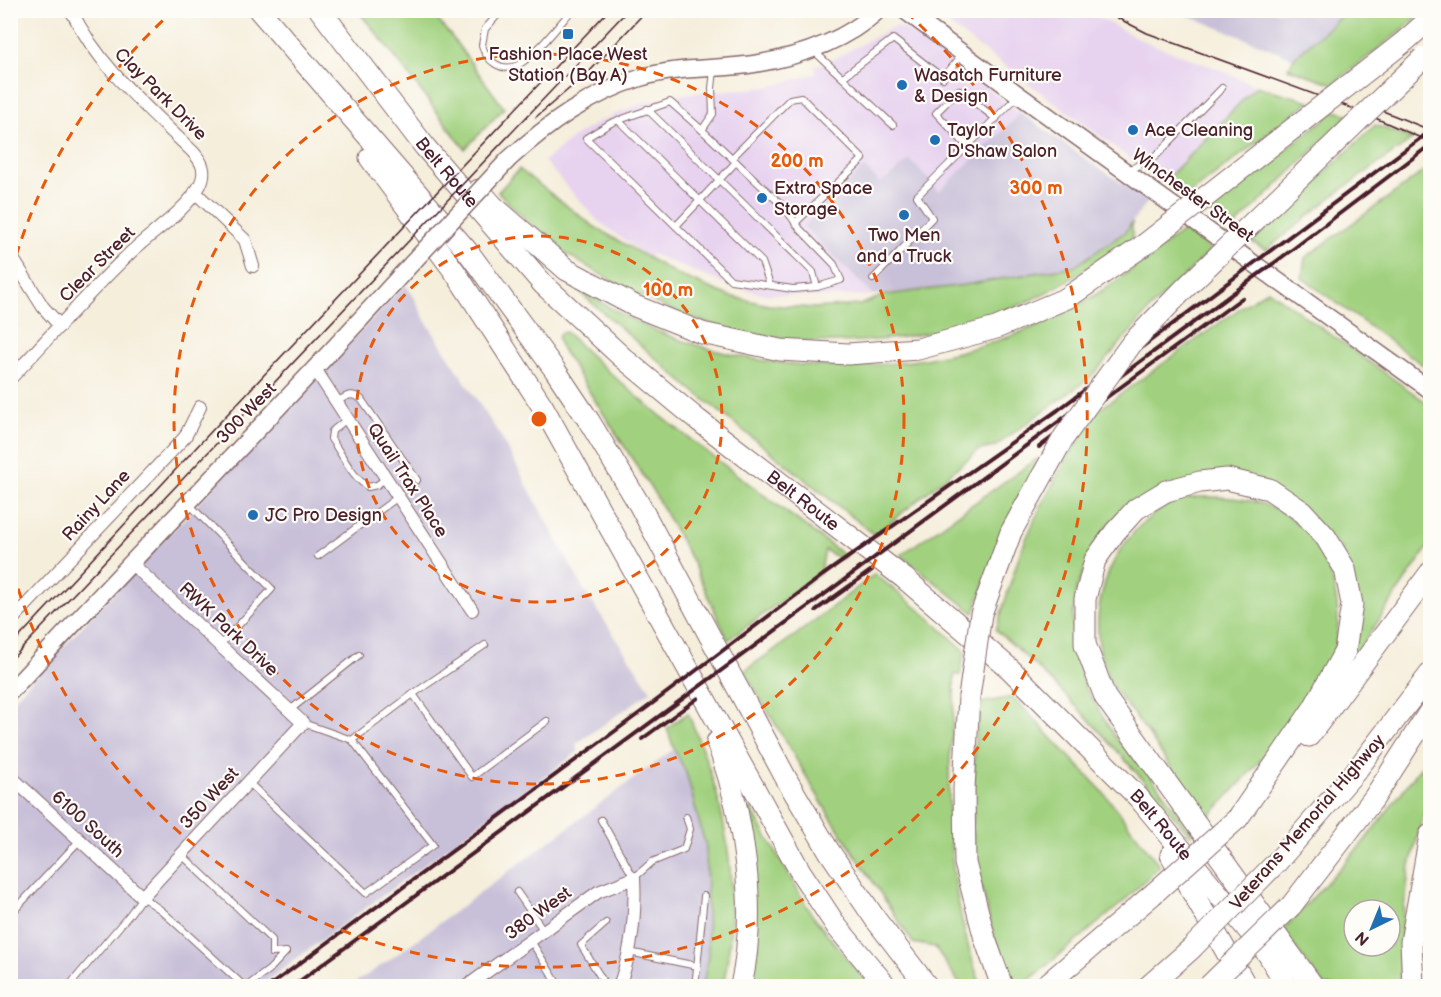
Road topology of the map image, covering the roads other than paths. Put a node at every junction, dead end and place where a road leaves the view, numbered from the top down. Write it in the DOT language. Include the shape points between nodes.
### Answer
graph roads {
  1 [pos="71,10"];
  2 [pos="320,10"];
  3 [pos="502,10"];
  4 [pos="572,10"];
  5 [pos="879,10"];
  6 [pos="904,10"];
  7 [pos="260,11"];
  8 [pos="1431,19"];
  9 [pos="811,49"];
  10 [pos="963,54"];
  11 [pos="1427,54"];
  12 [pos="362,65"];
  13 [pos="714,66"];
  14 [pos="843,77"];
  15 [pos="1222,88"];
  16 [pos="1019,95"];
  17 [pos="647,109"];
  18 [pos="996,119"];
  19 [pos="618,120"];
  20 [pos="893,125"];
  21 [pos="702,130"];
  22 [pos="968,147"];
  23 [pos="734,160"];
  24 [pos="204,172"];
  25 [pos="1126,172"];
  26 [pos="719,180"];
  27 [pos="195,192"];
  28 [pos="700,201"];
  29 [pos="795,223"];
  30 [pos="676,226"];
  31 [pos="10,254"];
  32 [pos="253,266"];
  33 [pos="873,279"];
  34 [pos="770,285"];
  35 [pos="817,287"];
  36 [pos="60,326"];
  37 [pos="315,369"];
  38 [pos="10,379"];
  39 [pos="1431,390"];
  40 [pos="336,402"];
  41 [pos="200,407"];
  42 [pos="347,419"];
  43 [pos="386,478"];
  44 [pos="417,480"];
  45 [pos="398,497"];
  46 [pos="187,502"];
  47 [pos="318,556"];
  48 [pos="130,562"];
  49 [pos="1431,573"];
  50 [pos="651,600"];
  51 [pos="472,610"];
  52 [pos="10,622"];
  53 [pos="219,645"];
  54 [pos="485,645"];
  55 [pos="359,654"];
  56 [pos="1431,674"];
  57 [pos="10,692"];
  58 [pos="413,694"];
  59 [pos="289,710"];
  60 [pos="1431,711"];
  61 [pos="547,721"];
  62 [pos="303,723"];
  63 [pos="352,740"];
  64 [pos="10,776"];
  65 [pos="248,782"];
  66 [pos="1138,797"];
  67 [pos="686,816"];
  68 [pos="1238,818"];
  69 [pos="601,820"];
  70 [pos="1431,835"];
  71 [pos="79,841"];
  72 [pos="182,854"];
  73 [pos="634,878"];
  74 [pos="517,892"];
  75 [pos="704,896"];
  76 [pos="142,897"];
  77 [pos="10,915"];
  78 [pos="606,923"];
  79 [pos="544,931"];
  80 [pos="531,940"];
  81 [pos="628,952"];
  82 [pos="697,966"];
  83 [pos="69,987"];
  84 [pos="246,987"];
  85 [pos="467,987"];
  86 [pos="559,987"];
  87 [pos="606,987"];
  88 [pos="619,987"];
  89 [pos="693,987"];
  90 [pos="741,987"];
  91 [pos="886,987"];
  92 [pos="927,987"];
  93 [pos="1002,987"];
  94 [pos="1045,987"];
  95 [pos="1149,987"];
  96 [pos="1209,987"];
  97 [pos="1246,987"];
  98 [pos="1287,987"];
  99 [pos="1313,987"];
  100 [pos="1413,987"];
  1 -- 24 [label="street, Clay Park Drive" via="82,34 102,61 193,152 202,162"];
  2 -- 12 [label="highway, Belt Route"];
  3 -- 4 [label="lane" via="486,29 482,45 489,60 508,67 530,55"];
  5 -- 9 [label="street, 300 West" via="849,32"];
  6 -- 10 [label="street, Winchester Street"];
  7 -- 50 [label="highway" via="455,272 502,342"];
  7 -- 92 [label="highway, Belt Route" via="469,253 555,370 639,504 823,841"];
  8 -- 12 [label="highway, bridge" via="1144,245 1067,298 996,328 918,349 848,354 780,350 702,333 635,306 567,270 493,206"];
  9 -- 13 [label="street, 300 West" via="753,64"];
  9 -- 14 [label="lane"];
  10 -- 14 [label="lane" via="943,78 893,39"];
  10 -- 16 [label="street, Winchester Street"];
  11 -- 93 [label="highway, bridge" via="1132,343 1064,437 1011,532 981,614 969,697 963,789 965,863"];
  12 -- 66 [label="highway, Belt Route" via="425,147 543,284 698,420 952,618 1042,699"];
  13 -- 21 [label="lane" via="713,114"];
  13 -- 37 [label="street, 300 West, bridge" via="641,77 603,92 554,121 509,159"];
  14 -- 20 [label="lane"];
  15 -- 25 [label="lane" via="1156,156"];
  16 -- 18 [label="lane"];
  16 -- 25 [label="street, Winchester Street"];
  17 -- 19 [label="lane"];
  17 -- 21 [label="lane" via="670,102"];
  17 -- 26 [label="lane"];
  18 -- 22 [label="lane"];
  18 -- 22 [label="lane" via="959,90 936,113"];
  19 -- 28 [label="lane"];
  19 -- 30 [label="lane" via="586,138"];
  21 -- 23 [label="lane"];
  22 -- 33 [label="lane" via="916,196 932,218"];
  23 -- 26 [label="lane"];
  23 -- 29 [label="lane" via="784,207"];
  23 -- 29 [label="lane" via="790,99 801,97 862,159"];
  24 -- 27 [label="street, Clear Street"];
  25 -- 39 [label="street, Winchester Street"];
  26 -- 28 [label="lane"];
  26 -- 35 [label="lane" via="813,272"];
  27 -- 32 [label="street" via="245,240"];
  27 -- 36 [label="street, Clear Street" via="163,226 129,253"];
  28 -- 30 [label="lane"];
  28 -- 34 [label="lane" via="762,262"];
  29 -- 35 [label="lane" via="834,264 841,280"];
  30 -- 34 [label="lane" via="730,280"];
  31 -- 36 [label="street" via="43,308"];
  34 -- 35 [label="lane" via="793,289"];
  36 -- 38 [label="street, Clear Street"];
  37 -- 40 [label="street, Quail Trax Place"];
  37 -- 46 [label="street, 300 West"];
  40 -- 42 [label="street, Quail Trax Place"];
  40 -- 44 [label="lane" via="355,394 362,399"];
  41 -- 52 [label="street, Rainy Lane" via="185,437"];
  42 -- 43 [label="street, Quail Trax Place"];
  42 -- 43 [label="lane" via="332,431 331,438 362,484 377,485"];
  43 -- 45 [label="street, Quail Trax Place"];
  45 -- 47 [label="lane"];
  45 -- 51 [label="street, Quail Trax Place"];
  46 -- 48 [label="street, 300 West"];
  46 -- 53 [label="lane" via="272,589"];
  48 -- 53 [label="street, RWK Park Drive"];
  48 -- 57 [label="street, 300 West"];
  49 -- 68 [label="highway" via="1317,727"];
  50 -- 90 [label="highway" via="730,776 743,835 748,910"];
  50 -- 91 [label="highway" via="800,871 837,927"];
  53 -- 59 [label="street, RWK Park Drive"];
  54 -- 58 [label="lane"];
  55 -- 59 [label="lane"];
  56 -- 95 [label="highway, Veterans Memorial Highway, bridge" via="1355,772 1277,862"];
  58 -- 61 [label="lane" via="472,777"];
  58 -- 63 [label="lane"];
  59 -- 62 [label="street, RWK Park Drive"];
  60 -- 96 [label="highway, bridge" via="1374,798 1291,906"];
  62 -- 63 [label="lane"];
  62 -- 65 [label="street, 350 West"];
  63 -- 65 [label="lane" via="433,845 366,893"];
  64 -- 71 [label="street, 6100 South"];
  65 -- 72 [label="street, 350 West"];
  66 -- 97 [label="highway"];
  66 -- 98 [label="highway, Belt Route" via="1268,954"];
  67 -- 73 [label="lane" via="690,829 684,849 652,862"];
  68 -- 94 [label="highway, bridge"];
  68 -- 99 [label="highway" via="1313,709 1345,651 1352,604 1345,569 1303,512 1269,489 1227,479 1166,491 1136,509 1115,532 1095,560 1085,599 1085,644 1105,697"];
  69 -- 73 [label="lane"];
  70 -- 100 [label="highway" via="1411,942"];
  71 -- 76 [label="street, 6100 South"];
  71 -- 77 [label="lane"];
  72 -- 76 [label="street, 350 West"];
  72 -- 84 [label="lane" via="272,940 273,953 286,952"];
  73 -- 79 [label="street, 380 West" via="598,892"];
  73 -- 81 [label="street" via="634,924"];
  74 -- 79 [label="lane"];
  75 -- 82 [label="lane"];
  76 -- 83 [label="lane"];
  76 -- 84 [label="lane"];
  78 -- 87 [label="lane" via="581,945"];
  79 -- 80 [label="street, 380 West"];
  80 -- 85 [label="street, 380 West"];
  80 -- 86 [label="lane"];
  81 -- 82 [label="lane"];
  81 -- 88 [label="street"];
  82 -- 89 [label="lane"];
}
